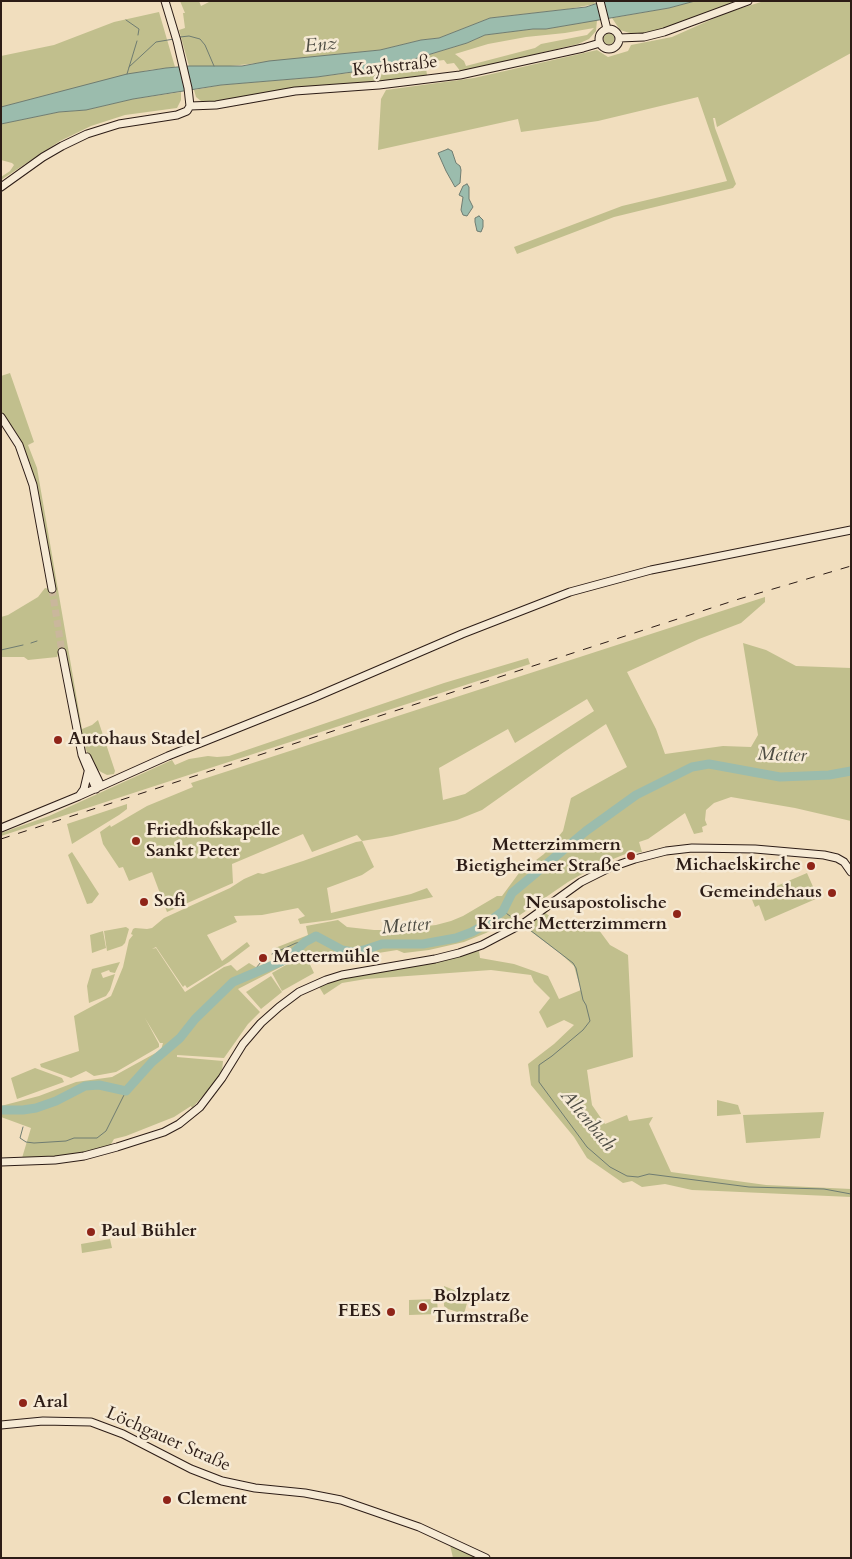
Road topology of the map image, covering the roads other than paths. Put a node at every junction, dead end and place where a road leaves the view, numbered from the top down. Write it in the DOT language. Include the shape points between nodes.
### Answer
graph roads {
  1 [pos="165,1"];
  2 [pos="600,1"];
  3 [pos="748,1"];
  4 [pos="607,27"];
  5 [pos="619,38"];
  6 [pos="600,43"];
  7 [pos="190,104"];
  8 [pos="1,187"];
  9 [pos="1,417"];
  10 [pos="851,530"];
  11 [pos="52,589"];
  12 [pos="62,652"];
  13 [pos="90,771"];
  14 [pos="118,778"];
  15 [pos="98,787"];
  16 [pos="79,796"];
  17 [pos="1,828"];
  18 [pos="851,872"];
  19 [pos="1,1162"];
  20 [pos="1,1425"];
  21 [pos="486,1558"];
  1 -- 7 [label="main road" via="183,63"];
  2 -- 4 [label="main road"];
  3 -- 5 [label="main road" via="664,32"];
  4 -- 5 [label="main road" via="614,30"];
  4 -- 6 [label="main road" via="600,34"];
  5 -- 6 [label="main road" via="613,48 605,48"];
  6 -- 7 [label="main road, Kayhstraße" via="460,75 295,91 216,104"];
  7 -- 8 [label="main road" via="187,111 177,115 119,124 87,134 43,157"];
  9 -- 11 [label="main road" via="18,445 33,485"];
  10 -- 14 [label="main road" via="651,570 570,592"];
  12 -- 13 [label="main road" via="81,747"];
  13 -- 14 [label="main road" via="103,777"];
  13 -- 15 [label="main road"];
  13 -- 16 [label="main road"];
  14 -- 15 [label="main road"];
  15 -- 16 [label="main road"];
  16 -- 17 [label="main road"];
  18 -- 19 [label="main road" via="838,858 755,849 666,851 635,859 581,882 524,923 482,945 436,959 342,975 299,992 279,1007 243,1044 200,1106 164,1132 84,1156"];
  20 -- 21 [label="main road, Löchgauer Straße" via="43,1421 91,1422 222,1482 333,1498 419,1528"];
}
